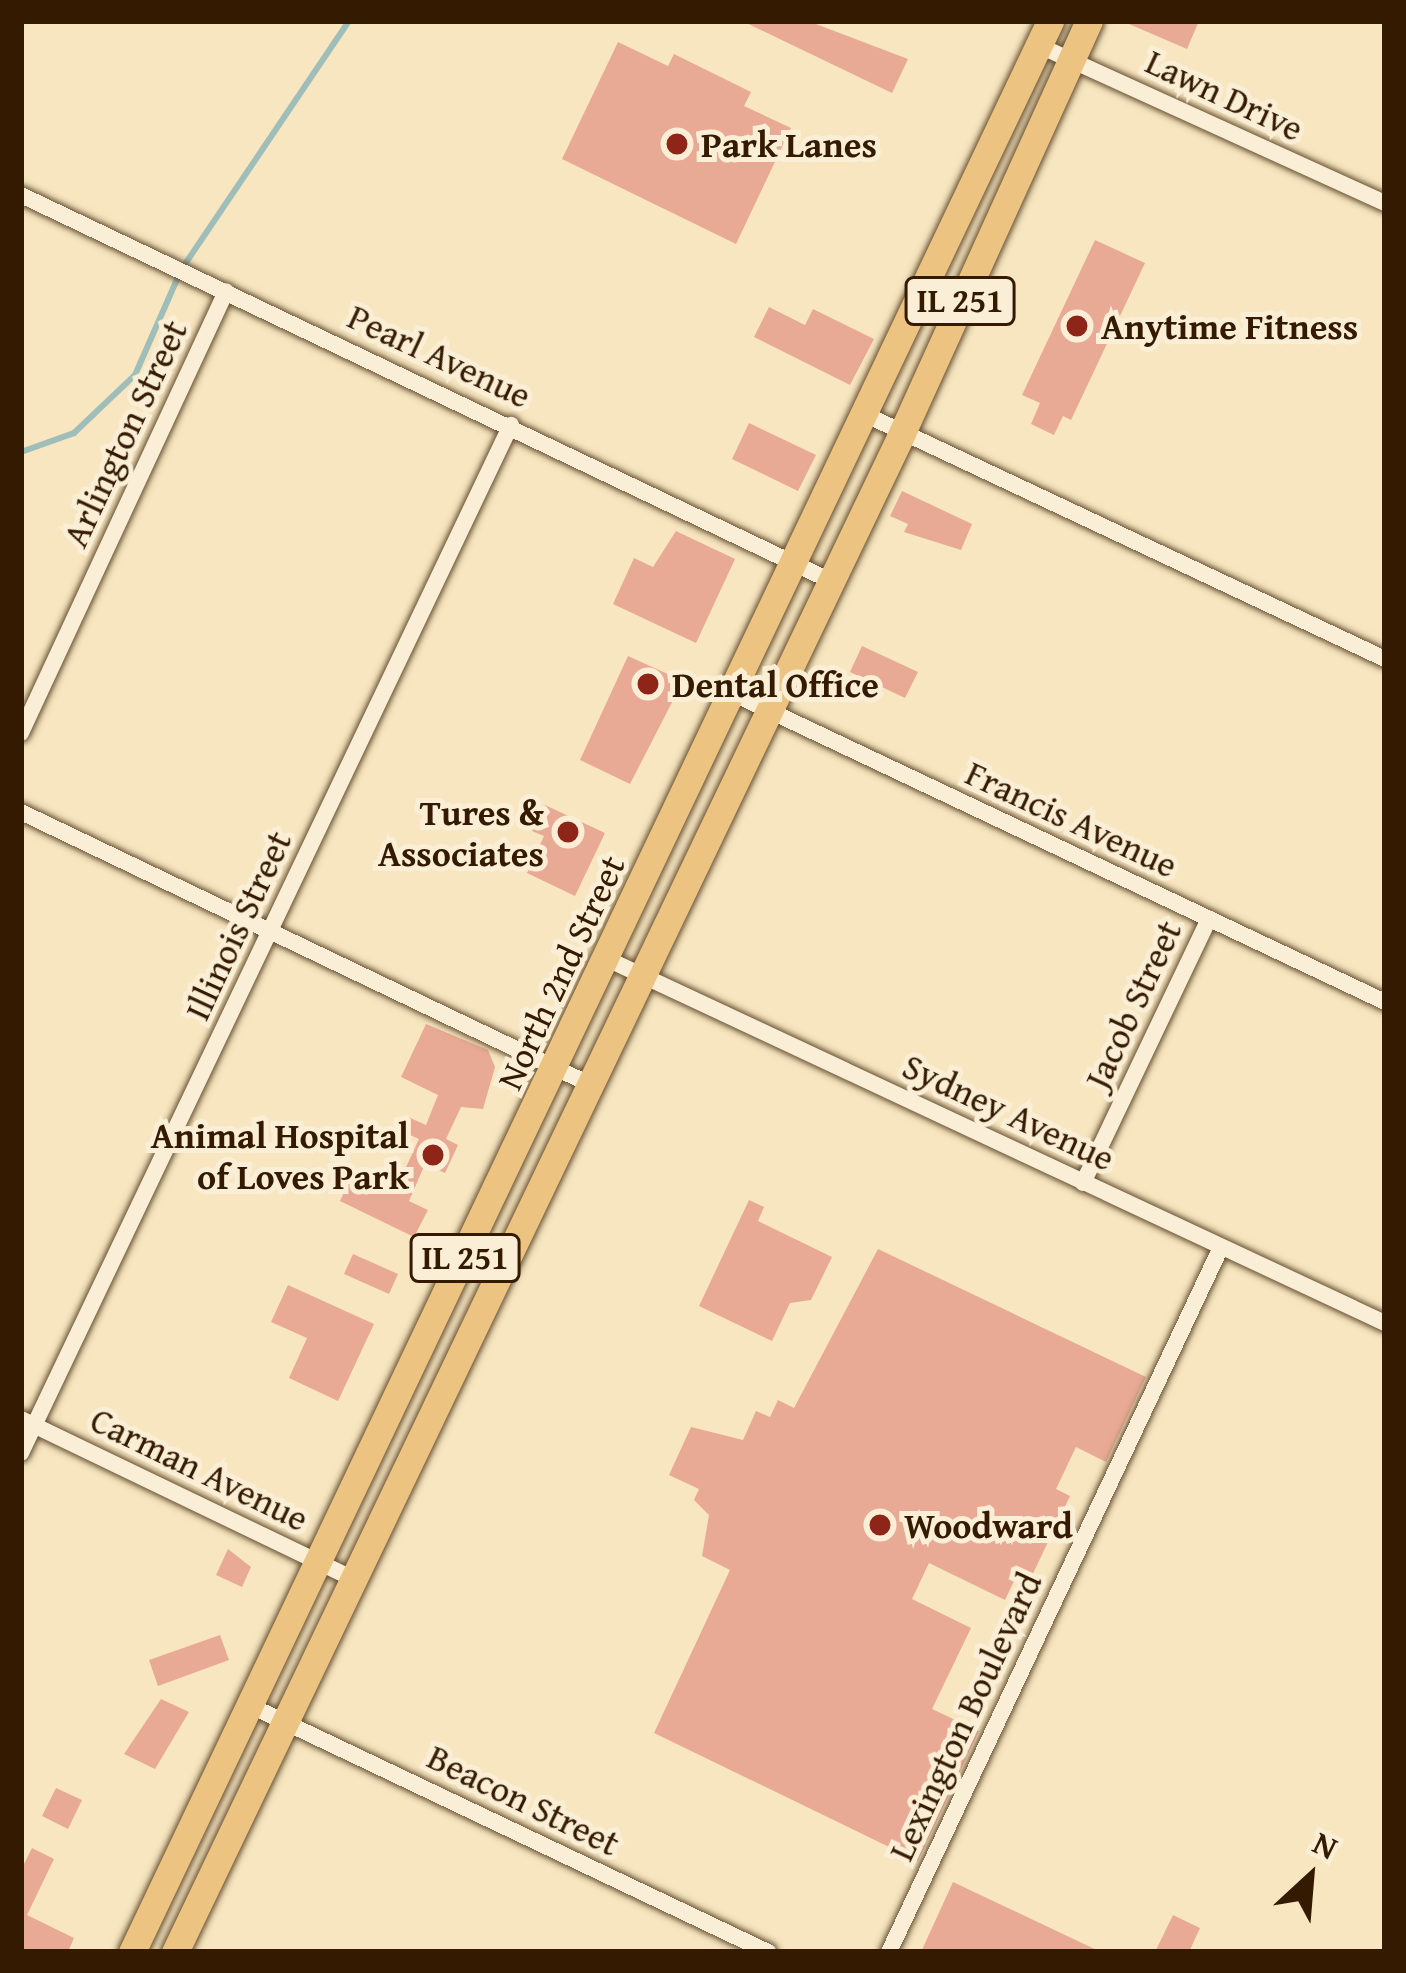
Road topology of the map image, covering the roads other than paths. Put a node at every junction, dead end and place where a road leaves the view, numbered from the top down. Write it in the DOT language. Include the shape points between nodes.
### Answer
graph roads {
  1 [pos="1089,21"];
  2 [pos="1044,33"];
  3 [pos="1070,60"];
  4 [pos="21,195"];
  5 [pos="1385,203"];
  6 [pos="226,291"];
  7 [pos="862,413"];
  8 [pos="511,425"];
  9 [pos="902,433"];
  10 [pos="792,561"];
  11 [pos="830,580"];
  12 [pos="1385,659"];
  13 [pos="732,693"];
  14 [pos="766,709"];
  15 [pos="21,733"];
  16 [pos="21,812"];
  17 [pos="1209,919"];
  18 [pos="270,933"];
  19 [pos="605,958"];
  20 [pos="637,972"];
  21 [pos="1385,1002"];
  22 [pos="555,1067"];
  23 [pos="585,1082"];
  24 [pos="1083,1183"];
  25 [pos="1221,1247"];
  26 [pos="1385,1323"];
  27 [pos="28,1423"];
  28 [pos="21,1453"];
  29 [pos="320,1562"];
  30 [pos="350,1577"];
  31 [pos="251,1706"];
  32 [pos="283,1721"];
  33 [pos="132,1952"];
  34 [pos="175,1952"];
  35 [pos="768,1952"];
  36 [pos="890,1952"];
  1 -- 3 [label="main road, North 2nd Street / IL 251"];
  2 -- 3 [label="street, Lawn Drive"];
  2 -- 7 [label="main road, North 2nd Street / IL 251"];
  3 -- 5 [label="street, Lawn Drive"];
  3 -- 9 [label="main road, North 2nd Street / IL 251"];
  4 -- 6 [label="street, Pearl Avenue"];
  6 -- 8 [label="street, Pearl Avenue"];
  6 -- 15 [label="street, Arlington Street"];
  7 -- 9 [label="street"];
  7 -- 10 [label="main road, North 2nd Street / IL 251"];
  8 -- 10 [label="street, Pearl Avenue"];
  8 -- 18 [label="street, Illinois Street"];
  9 -- 11 [label="main road, North 2nd Street / IL 251"];
  9 -- 12 [label="street"];
  10 -- 11 [label="street, Pearl Avenue"];
  10 -- 13 [label="main road, North 2nd Street / IL 251"];
  11 -- 14 [label="main road, North 2nd Street / IL 251"];
  13 -- 14 [label="street, Francis Avenue"];
  13 -- 19 [label="main road, North 2nd Street / IL 251"];
  14 -- 17 [label="street, Francis Avenue"];
  14 -- 20 [label="main road, North 2nd Street / IL 251"];
  16 -- 18 [label="street"];
  17 -- 21 [label="street, Francis Avenue"];
  17 -- 24 [label="street, Jacob Street"];
  18 -- 22 [label="street"];
  18 -- 27 [label="street, Illinois Street"];
  19 -- 20 [label="street, Sydney Avenue"];
  19 -- 22 [label="main road, North 2nd Street / IL 251"];
  20 -- 23 [label="main road, North 2nd Street / IL 251"];
  20 -- 24 [label="street, Sydney Avenue"];
  22 -- 23 [label="street"];
  22 -- 29 [label="main road, North 2nd Street / IL 251"];
  23 -- 30 [label="main road, North 2nd Street / IL 251"];
  24 -- 25 [label="street, Sydney Avenue"];
  25 -- 26 [label="street, Sydney Avenue"];
  25 -- 36 [label="street, Lexington Boulevard"];
  27 -- 28 [label="street, Illinois Street"];
  27 -- 29 [label="street, Carman Avenue"];
  29 -- 30 [label="street, Carman Avenue"];
  29 -- 31 [label="main road, North 2nd Street / IL 251"];
  30 -- 32 [label="main road, North 2nd Street / IL 251"];
  31 -- 32 [label="street, Beacon Street"];
  31 -- 33 [label="main road, North 2nd Street / IL 251"];
  32 -- 34 [label="main road, North 2nd Street / IL 251"];
  32 -- 35 [label="street, Beacon Street"];
}
